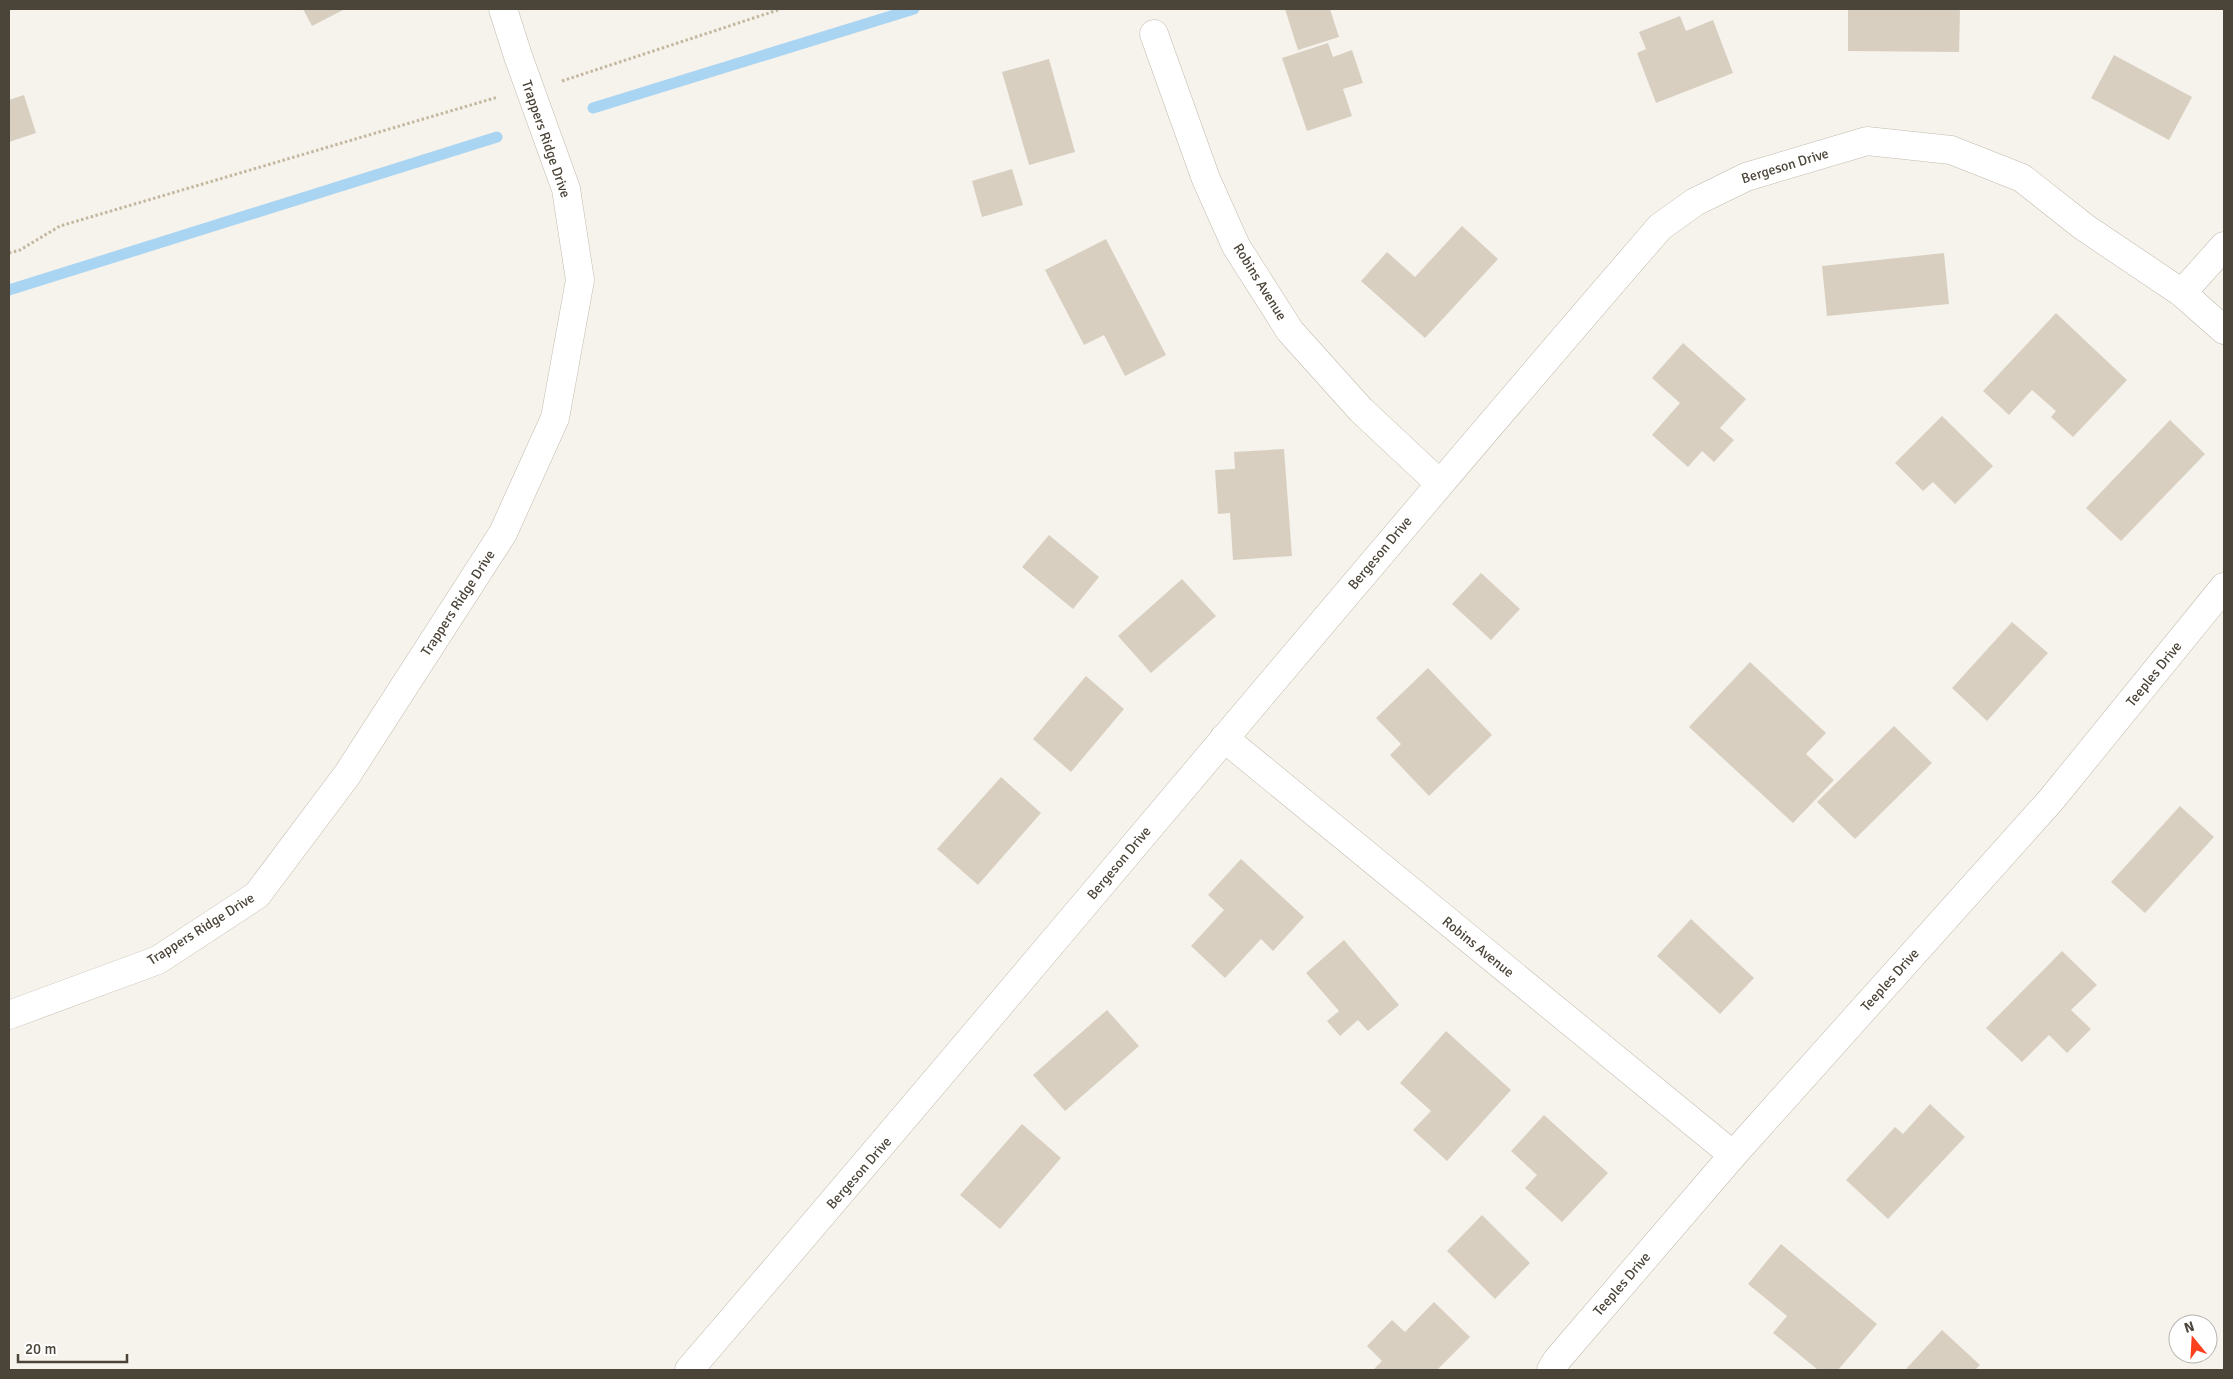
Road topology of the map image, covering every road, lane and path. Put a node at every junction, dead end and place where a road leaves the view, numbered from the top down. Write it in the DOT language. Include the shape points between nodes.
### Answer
graph roads {
  1 [pos="504,9"];
  2 [pos="780,9"];
  3 [pos="1154,34"];
  4 [pos="568,79"];
  5 [pos="494,98"];
  6 [pos="2224,246"];
  7 [pos="9,253"];
  8 [pos="2182,293"];
  9 [pos="2224,330"];
  10 [pos="1439,483"];
  11 [pos="2224,587"];
  12 [pos="1224,738"];
  13 [pos="9,1015"];
  14 [pos="1733,1155"];
  15 [pos="689,1370"];
  16 [pos="1551,1370"];
  1 -- 13 [label="street, Trappers Ridge Drive" via="566,189 580,280 555,418 503,533 347,775 257,895 158,960"];
  2 -- 4 [label="path"];
  3 -- 10 [label="street, Robins Avenue" via="1206,179 1236,246 1290,331 1361,410"];
  5 -- 7 [label="path" via="60,226"];
  6 -- 8 [label="street"];
  8 -- 9 [label="street, Bergeson Drive"];
  8 -- 10 [label="street, Bergeson Drive" via="2084,227 2022,178 1951,150 1867,141 1746,177 1695,202 1660,227"];
  10 -- 12 [label="street, Bergeson Drive"];
  11 -- 14 [label="street, Teeples Drive" via="2051,800"];
  12 -- 14 [label="street, Robins Avenue"];
  12 -- 15 [label="street, Bergeson Drive" via="877,1152"];
  14 -- 16 [label="street, Teeples Drive"];
}
